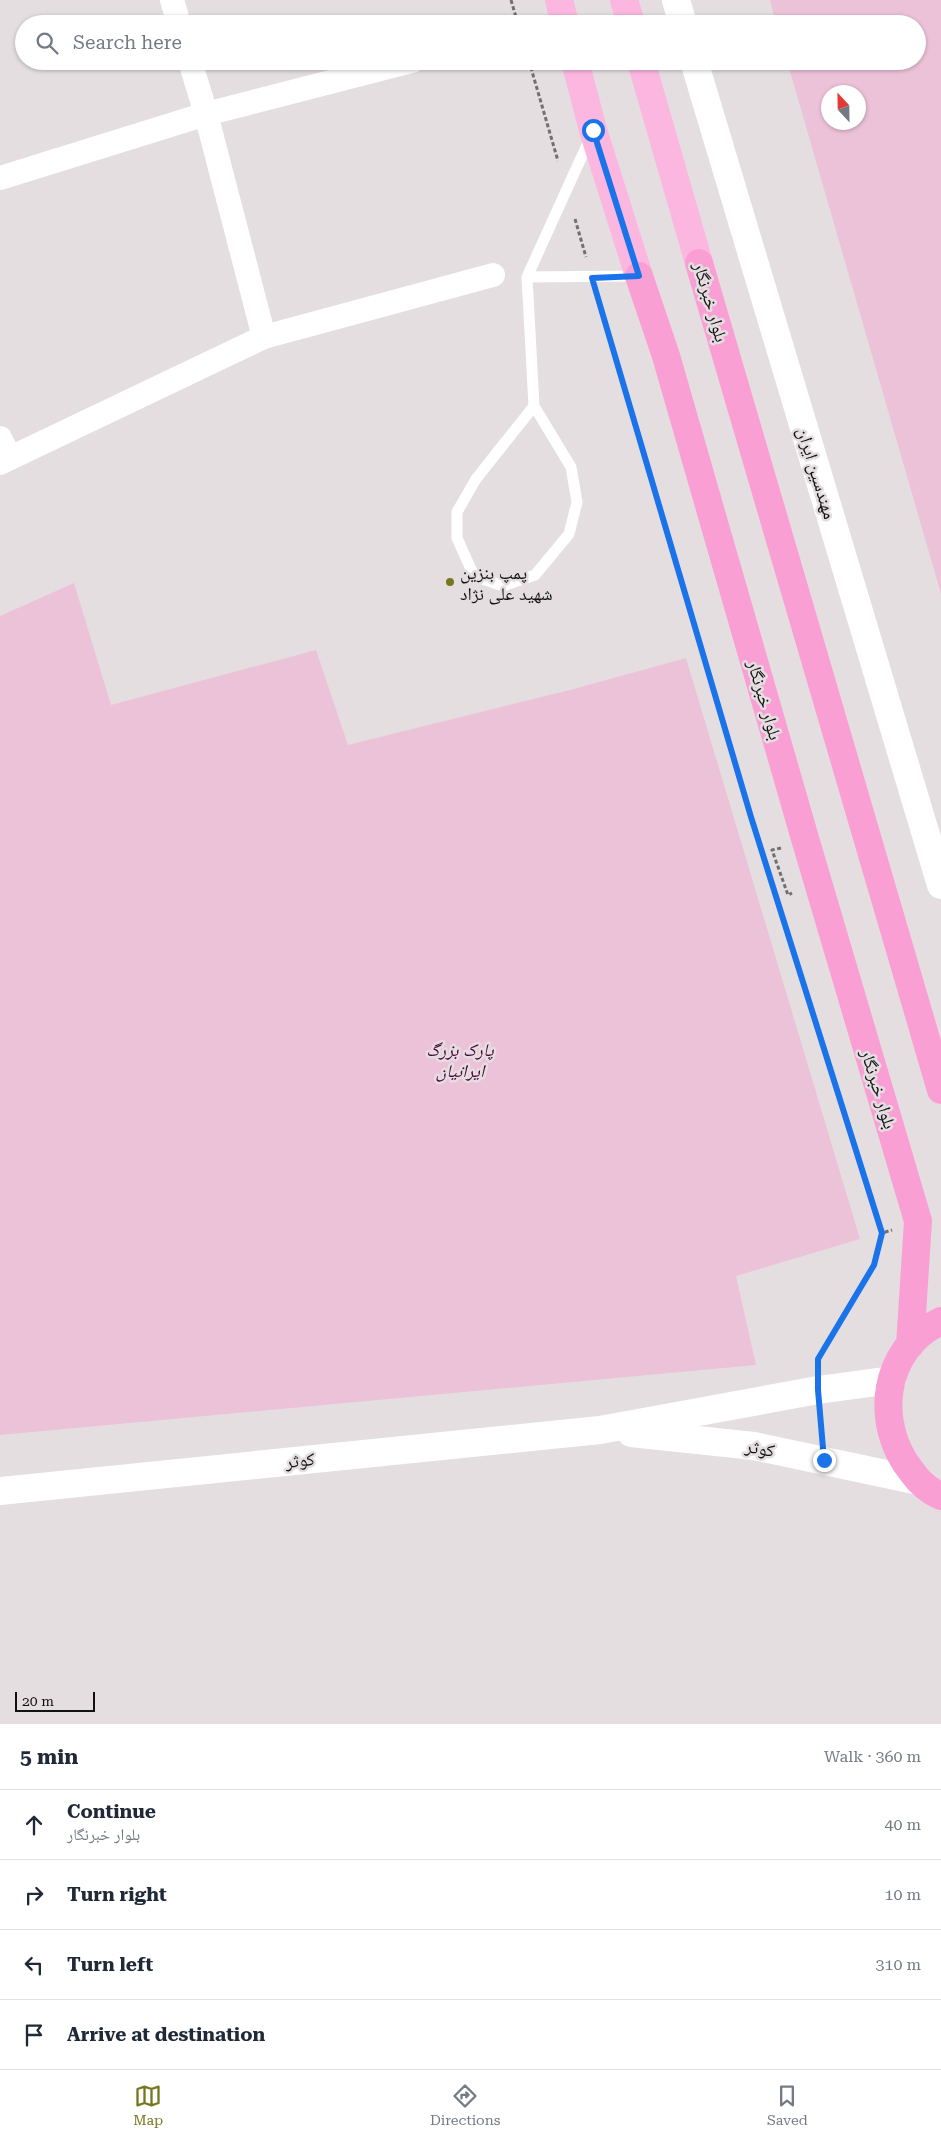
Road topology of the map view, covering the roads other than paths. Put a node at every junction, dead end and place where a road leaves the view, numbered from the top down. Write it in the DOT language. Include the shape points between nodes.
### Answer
graph roads {
  1 [pos="172,0"];
  2 [pos="559,0"];
  3 [pos="624,0"];
  4 [pos="676,0"];
  5 [pos="176,15"];
  6 [pos="563,15"];
  7 [pos="628,15"];
  8 [pos="680,15"];
  9 [pos="193,70"];
  10 [pos="377,70"];
  11 [pos="577,70"];
  12 [pos="645,70"];
  13 [pos="697,70"];
  14 [pos="206,114"];
  15 [pos="593,130"];
  16 [pos="0,178"];
  17 [pos="699,263"];
  18 [pos="493,275"];
  19 [pos="639,276"];
  20 [pos="527,277"];
  21 [pos="264,337"];
  22 [pos="534,406"];
  23 [pos="3,453"];
  24 [pos="941,885"];
  25 [pos="941,1090"];
  26 [pos="941,1320"];
  27 [pos="910,1345"];
  28 [pos="892,1380"];
  29 [pos="600,1430"];
  30 [pos="919,1481"];
  31 [pos="0,1491"];
  32 [pos="941,1496"];
  1 -- 5 [label="street"];
  2 -- 6 [label="main road"];
  3 -- 7 [label="main road"];
  4 -- 8 [label="main road"];
  9 -- 14 [label="street"];
  10 -- 14 [label="street"];
  11 -- 15 [label="main road, بلوار خبرنگار"];
  12 -- 17 [label="main road, بلوار خبرنگار"];
  13 -- 24 [label="main road, مهندسین ایران"];
  14 -- 16 [label="street"];
  14 -- 21 [label="street"];
  15 -- 19 [label="main road, بلوار خبرنگار"];
  15 -- 20 [label="lane"];
  17 -- 25 [label="highway, بلوار خبرنگار"];
  18 -- 21 [label="street"];
  19 -- 20 [label="lane"];
  19 -- 27 [label="highway, بلوار خبرنگار" via="666,356 918,1222"];
  20 -- 22 [label="lane"];
  21 -- 23 [label="street"];
  22 -- 22 [label="lane" via="476,480 457,512 457,538 474,576 503,586 535,575 569,534 577,502 572,467"];
  26 -- 27 [label="highway"];
  27 -- 28 [label="highway"];
  28 -- 29 [label="main road, کوثر" via="818,1390"];
  28 -- 30 [label="highway" via="888,1407 891,1434 901,1459"];
  29 -- 30 [label="main road, کوثر" via="754,1446"];
  29 -- 31 [label="main road, کوثر"];
  30 -- 32 [label="highway"];
}
